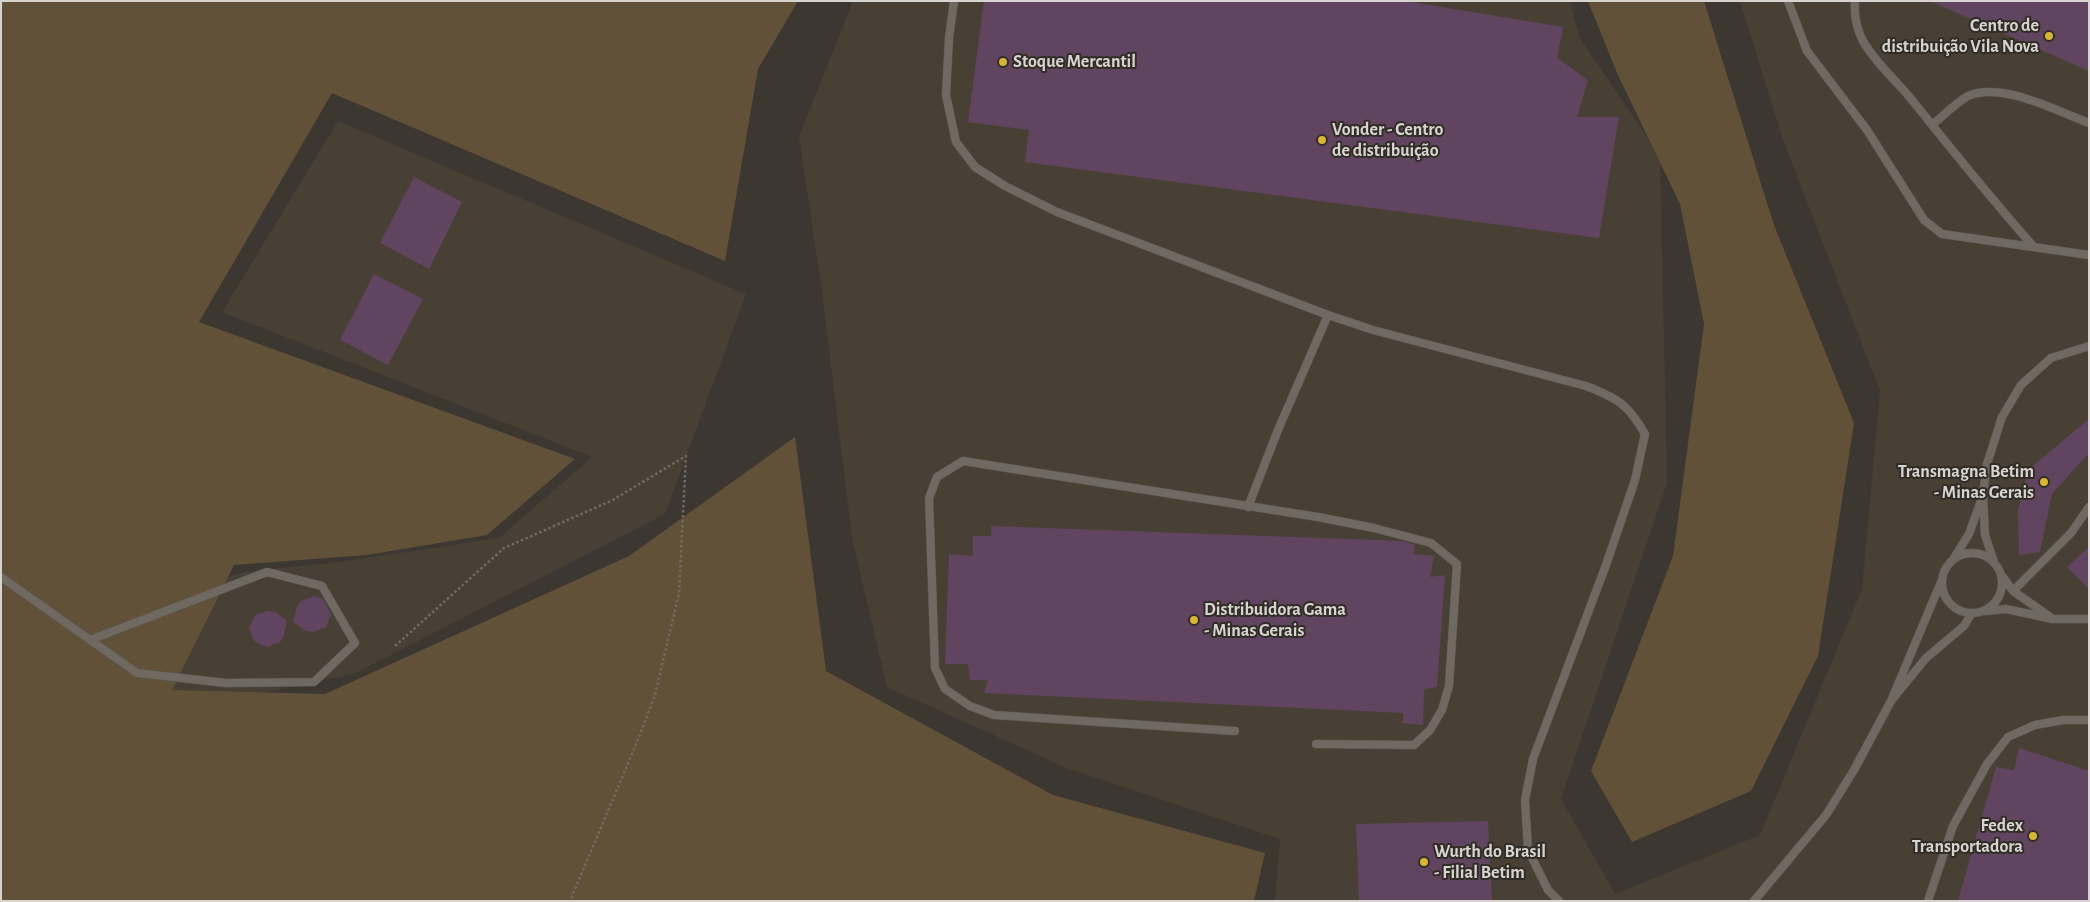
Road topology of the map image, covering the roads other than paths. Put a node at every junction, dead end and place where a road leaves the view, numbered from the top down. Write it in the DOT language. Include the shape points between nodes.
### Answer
graph roads {
  1 [pos="954,1"];
  2 [pos="1788,1"];
  3 [pos="1855,1"];
  4 [pos="1932,124"];
  5 [pos="2089,124"];
  6 [pos="2034,247"];
  7 [pos="2089,255"];
  8 [pos="1328,315"];
  9 [pos="2089,346"];
  10 [pos="1983,495"];
  11 [pos="1248,506"];
  12 [pos="2089,507"];
  13 [pos="1954,558"];
  14 [pos="1994,562"];
  15 [pos="2002,576"];
  16 [pos="1,577"];
  17 [pos="1941,582"];
  18 [pos="2013,591"];
  19 [pos="1982,612"];
  20 [pos="1972,613"];
  21 [pos="2053,618"];
  22 [pos="2089,619"];
  23 [pos="90,640"];
  24 [pos="1891,701"];
  25 [pos="2089,720"];
  26 [pos="1235,731"];
  27 [pos="1316,744"];
  28 [pos="1559,901"];
  29 [pos="1754,901"];
  30 [pos="1928,901"];
  1 -- 8 [label="lane" via="946,96 956,142 975,167 1057,212"];
  2 -- 6 [label="lane" via="1807,51 1866,130 1924,220 1942,234"];
  3 -- 4 [label="lane" via="1854,20 1862,40 1874,59"];
  4 -- 5 [label="lane" via="1968,96 1996,91 2022,97"];
  4 -- 6 [label="lane"];
  6 -- 7 [label="lane"];
  8 -- 11 [label="lane"];
  8 -- 28 [label="lane" via="1373,330 1586,386 1614,397 1634,414 1645,434 1632,490 1533,759 1525,800 1528,850 1548,890"];
  9 -- 10 [label="lane" via="2051,358 2021,385 2002,417 1987,464"];
  10 -- 13 [label="lane" via="1969,534"];
  10 -- 14 [label="lane" via="1985,535"];
  11 -- 26 [label="lane" via="963,461 937,477 929,498 935,668 945,689 970,706 994,714"];
  11 -- 27 [label="lane" via="1406,536 1431,543 1457,564 1449,686 1442,710 1430,730 1414,745"];
  12 -- 18 [label="lane" via="2071,533"];
  13 -- 14 [label="lane" via="1971,552"];
  13 -- 17 [label="lane" via="1947,564"];
  14 -- 15 [label="lane"];
  15 -- 18 [label="lane"];
  15 -- 19 [label="lane" via="2001,593 1990,608"];
  16 -- 23 [label="lane"];
  17 -- 20 [label="lane" via="1947,601 1962,612"];
  17 -- 24 [label="lane"];
  18 -- 21 [label="lane"];
  19 -- 20 [label="lane"];
  19 -- 21 [label="lane" via="2006,609"];
  20 -- 24 [label="lane" via="1964,626 1926,658"];
  21 -- 22 [label="lane"];
  23 -- 23 [label="lane" via="137,673 226,683 314,682 355,643 322,586 267,572"];
  24 -- 29 [label="lane" via="1826,815"];
  25 -- 30 [label="lane" via="2035,725 2008,737 1987,764 1953,826"];
}
